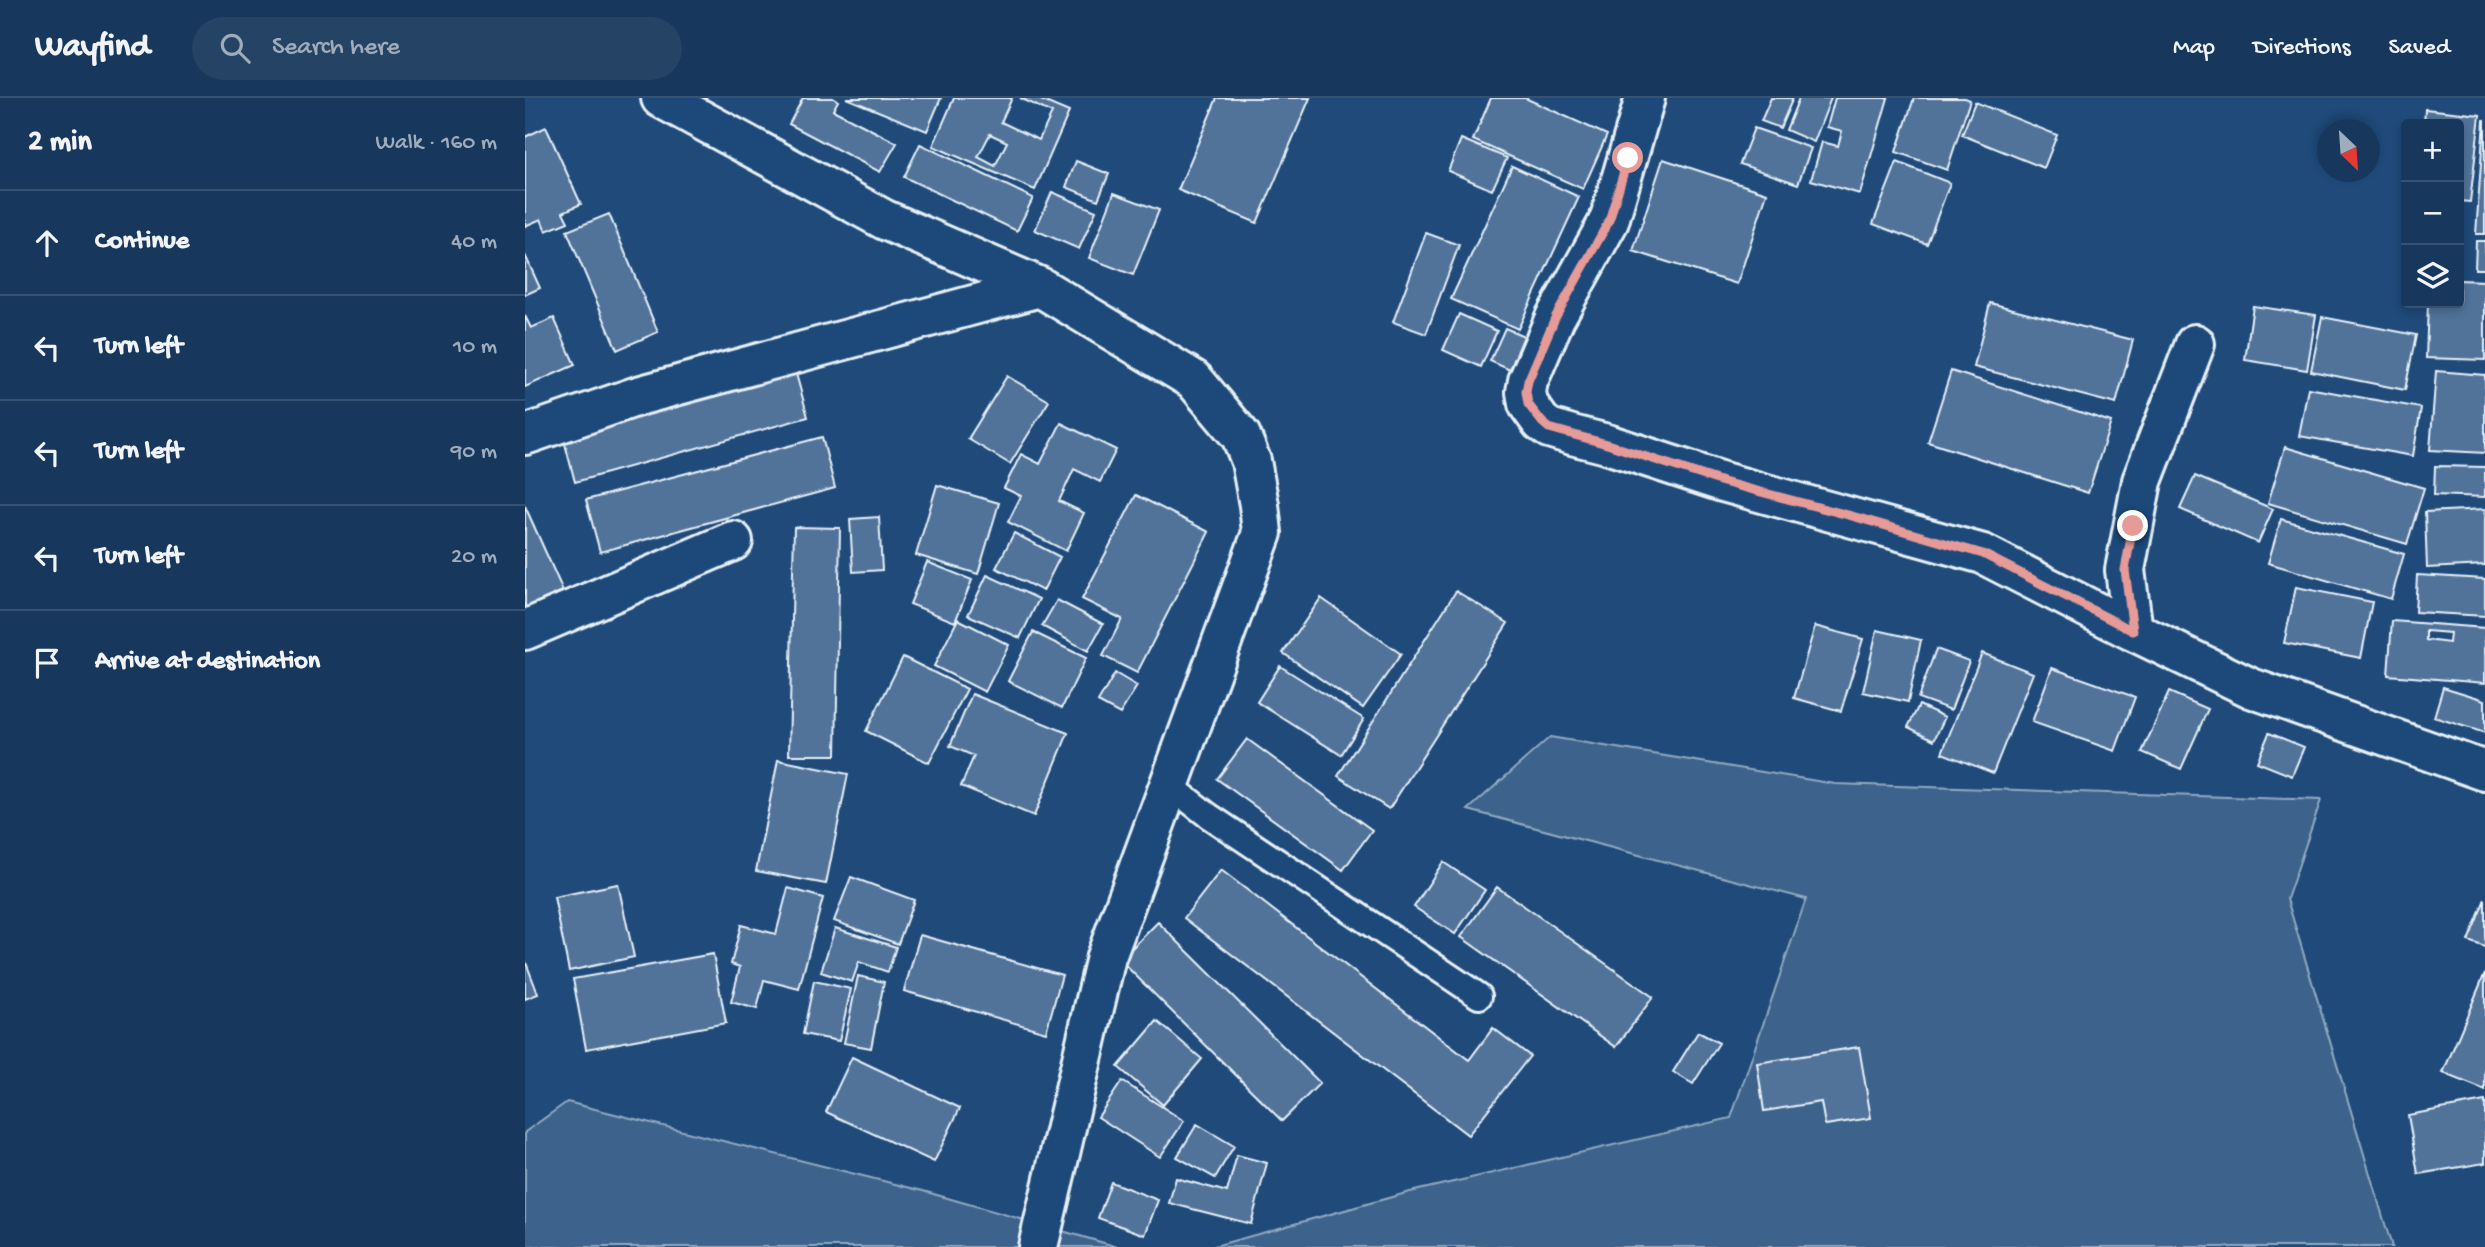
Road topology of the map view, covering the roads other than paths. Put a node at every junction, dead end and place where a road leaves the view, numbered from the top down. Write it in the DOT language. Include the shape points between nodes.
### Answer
graph roads {
  1 [pos="661,98"];
  2 [pos="1645,98"];
  3 [pos="1040,287"];
  4 [pos="2195,344"];
  5 [pos="525,435"];
  6 [pos="733,541"];
  7 [pos="525,630"];
  8 [pos="2133,631"];
  9 [pos="2485,771"];
  10 [pos="1169,785"];
  11 [pos="1479,996"];
  12 [pos="1038,1247"];
  1 -- 3 [label="street" via="885,220"];
  2 -- 8 [label="street" via="1609,221 1555,318 1528,381 1528,404 1542,422 1560,432 1723,482 1983,554"];
  3 -- 5 [label="street" via="638,396"];
  3 -- 10 [label="street" via="1193,380 1241,436 1251,461 1262,533"];
  4 -- 8 [label="street" via="2140,492 2125,570"];
  6 -- 7 [label="street"];
  8 -- 9 [label="street" via="2252,688"];
  10 -- 11 [label="lane"];
  10 -- 12 [label="street" via="1106,957"];
}
